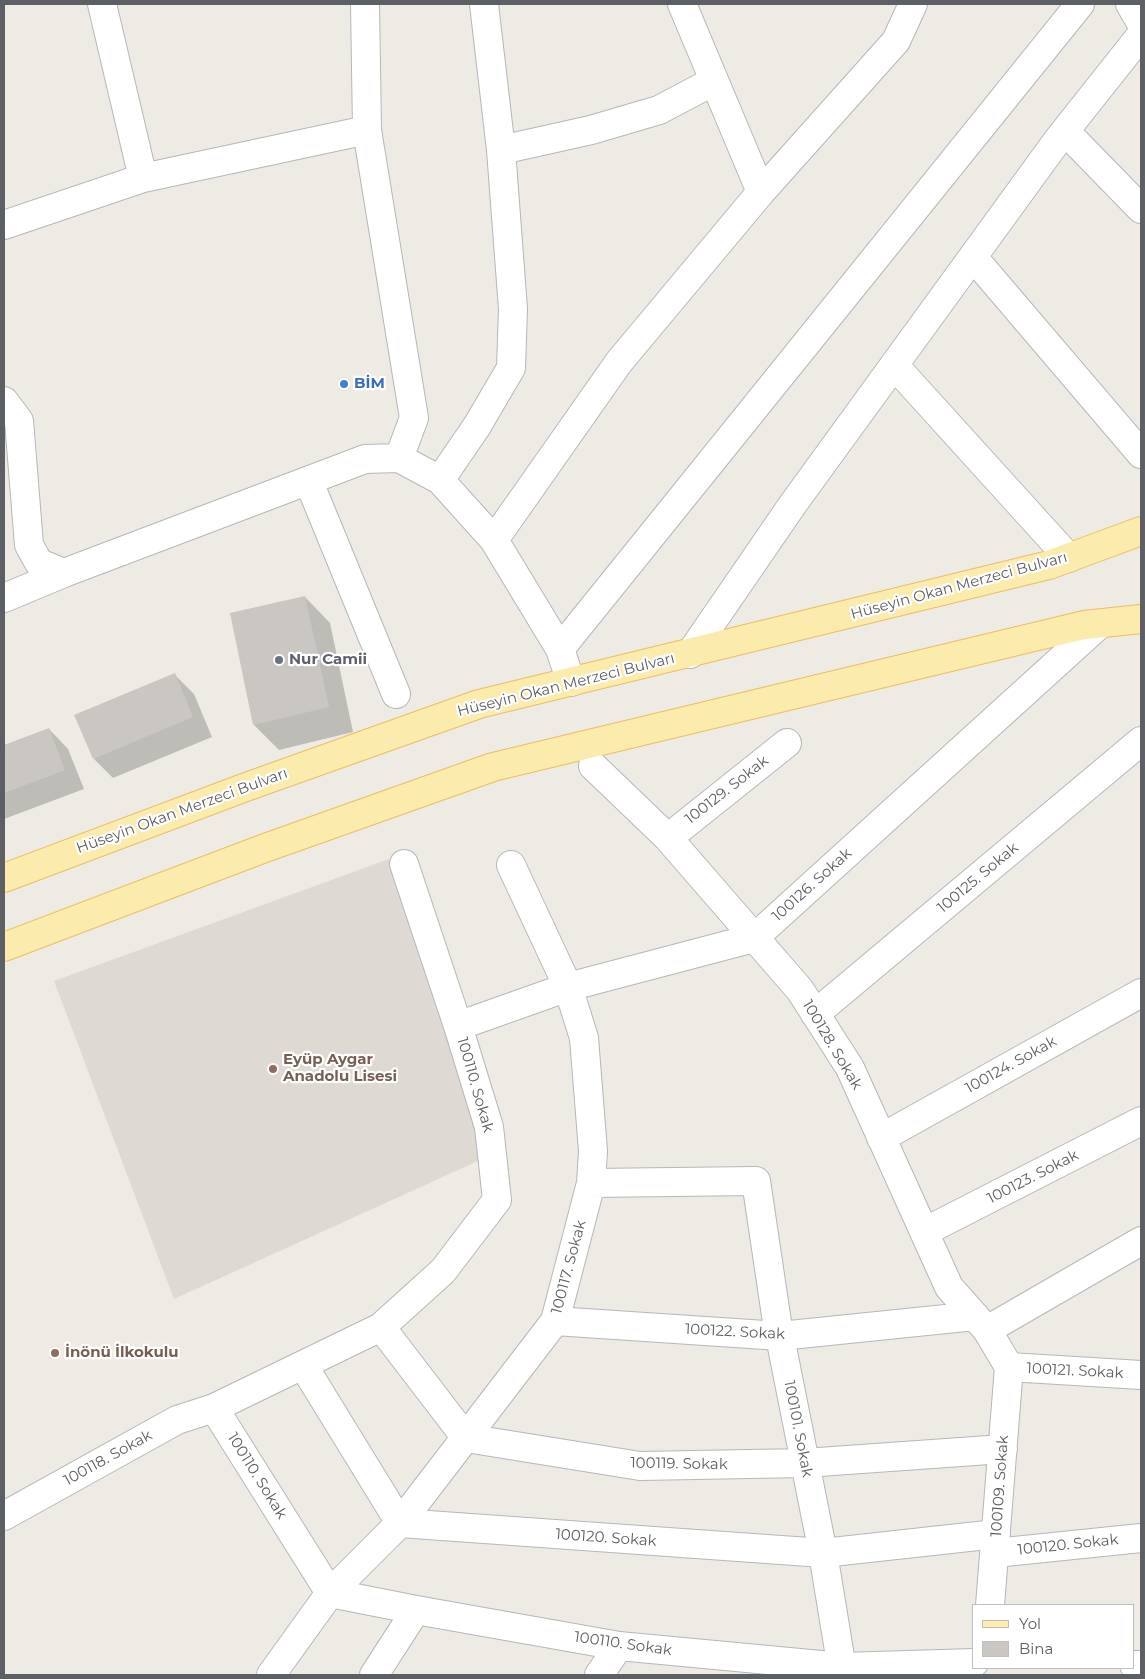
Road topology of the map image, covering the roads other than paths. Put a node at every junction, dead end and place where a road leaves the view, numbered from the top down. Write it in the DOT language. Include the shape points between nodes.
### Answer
graph roads {
  1 [pos="102,4"];
  2 [pos="365,4"];
  3 [pos="484,4"];
  4 [pos="682,4"];
  5 [pos="914,4"];
  6 [pos="1080,4"];
  7 [pos="1130,4"];
  8 [pos="1141,23"];
  9 [pos="1141,35"];
  10 [pos="714,81"];
  11 [pos="367,130"];
  12 [pos="1065,131"];
  13 [pos="501,150"];
  14 [pos="143,178"];
  15 [pos="761,192"];
  16 [pos="1141,209"];
  17 [pos="4,225"];
  18 [pos="972,257"];
  19 [pos="894,365"];
  20 [pos="4,402"];
  21 [pos="1141,454"];
  22 [pos="399,458"];
  23 [pos="440,480"];
  24 [pos="308,482"];
  25 [pos="1141,531"];
  26 [pos="494,540"];
  27 [pos="1069,558"];
  28 [pos="64,573"];
  29 [pos="4,598"];
  30 [pos="1138,621"];
  31 [pos="1100,624"];
  32 [pos="560,649"];
  33 [pos="690,654"];
  34 [pos="571,682"];
  35 [pos="396,694"];
  36 [pos="1141,741"];
  37 [pos="787,743"];
  38 [pos="593,766"];
  39 [pos="668,838"];
  40 [pos="404,864"];
  41 [pos="511,865"];
  42 [pos="4,878"];
  43 [pos="754,938"];
  44 [pos="4,946"];
  45 [pos="568,987"];
  46 [pos="1141,993"];
  47 [pos="815,1014"];
  48 [pos="458,1026"];
  49 [pos="1141,1121"];
  50 [pos="881,1138"];
  51 [pos="591,1183"];
  52 [pos="924,1232"];
  53 [pos="1141,1241"];
  54 [pos="555,1321"];
  55 [pos="981,1323"];
  56 [pos="381,1327"];
  57 [pos="780,1336"];
  58 [pos="303,1365"];
  59 [pos="1009,1367"];
  60 [pos="1141,1375"];
  61 [pos="214,1408"];
  62 [pos="466,1438"];
  63 [pos="1003,1449"];
  64 [pos="805,1464"];
  65 [pos="4,1516"];
  66 [pos="400,1524"];
  67 [pos="1141,1538"];
  68 [pos="995,1544"];
  69 [pos="823,1553"];
  70 [pos="330,1593"];
  71 [pos="990,1604"];
  72 [pos="416,1610"];
  73 [pos="619,1646"];
  74 [pos="972,1663"];
  75 [pos="782,1669"];
  76 [pos="843,1671"];
  77 [pos="271,1675"];
  78 [pos="374,1675"];
  79 [pos="599,1675"];
  1 -- 14 [label="street"];
  2 -- 11 [label="street"];
  3 -- 13 [label="street"];
  4 -- 10 [label="street"];
  5 -- 15 [label="street" via="896,41"];
  6 -- 32 [label="street"];
  7 -- 8 [label="street"];
  9 -- 12 [label="street"];
  10 -- 13 [label="street" via="659,110 591,130"];
  10 -- 15 [label="street"];
  11 -- 14 [label="street"];
  11 -- 22 [label="street" via="414,418"];
  12 -- 16 [label="street"];
  12 -- 18 [label="street"];
  13 -- 23 [label="street" via="513,309 511,368"];
  14 -- 17 [label="street"];
  15 -- 26 [label="street" via="619,362"];
  18 -- 19 [label="street"];
  18 -- 21 [label="street"];
  19 -- 27 [label="street"];
  19 -- 33 [label="street"];
  20 -- 28 [label="street" via="19,422 29,545 39,563"];
  22 -- 23 [label="street"];
  22 -- 24 [label="street" via="365,459"];
  23 -- 26 [label="street"];
  24 -- 28 [label="street"];
  24 -- 35 [label="street"];
  25 -- 27 [label="main road, Hüseyin Okan Merzeci Bulvarı"];
  26 -- 32 [label="street"];
  27 -- 33 [label="main road, Hüseyin Okan Merzeci Bulvarı"];
  28 -- 29 [label="street"];
  30 -- 31 [label="main road"];
  31 -- 43 [label="street, 100126. Sokak"];
  31 -- 44 [label="main road" via="1084,625 494,767 264,848"];
  32 -- 34 [label="street"];
  33 -- 34 [label="main road, Hüseyin Okan Merzeci Bulvarı"];
  34 -- 42 [label="main road, Hüseyin Okan Merzeci Bulvarı" via="479,704"];
  36 -- 47 [label="street, 100125. Sokak"];
  37 -- 39 [label="street, 100129. Sokak"];
  38 -- 39 [label="street, 100128. Sokak"];
  39 -- 43 [label="street, 100128. Sokak"];
  40 -- 48 [label="street, 100110. Sokak"];
  41 -- 45 [label="street, 100117. Sokak"];
  43 -- 45 [label="street, 100126. Sokak"];
  43 -- 47 [label="street, 100128. Sokak" via="800,990"];
  45 -- 48 [label="street, 100126. Sokak"];
  45 -- 51 [label="street, 100117. Sokak" via="584,1038 593,1151"];
  46 -- 50 [label="street, 100124. Sokak"];
  47 -- 50 [label="street, 100128. Sokak" via="850,1068"];
  48 -- 56 [label="street, 100110. Sokak" via="489,1127 497,1200 443,1271"];
  49 -- 52 [label="street, 100123. Sokak"];
  50 -- 52 [label="street, 100128. Sokak"];
  51 -- 54 [label="street, 100117. Sokak"];
  51 -- 57 [label="street, 100101. Sokak" via="756,1182"];
  52 -- 55 [label="street, 100128. Sokak" via="949,1286"];
  53 -- 55 [label="street, 100122. Sokak"];
  54 -- 57 [label="street, 100122. Sokak"];
  54 -- 62 [label="street, 100117. Sokak"];
  55 -- 57 [label="street, 100122. Sokak"];
  55 -- 59 [label="street, 100128. Sokak"];
  56 -- 58 [label="street, 100110. Sokak"];
  56 -- 62 [label="street"];
  57 -- 64 [label="street, 100101. Sokak"];
  58 -- 61 [label="street, 100110. Sokak"];
  58 -- 66 [label="street"];
  59 -- 60 [label="street, 100121. Sokak"];
  59 -- 63 [label="street, 100109. Sokak"];
  61 -- 65 [label="street, 100118. Sokak" via="178,1420"];
  61 -- 70 [label="street, 100110. Sokak"];
  62 -- 64 [label="street, 100119. Sokak" via="640,1466"];
  62 -- 66 [label="street, 100117. Sokak"];
  63 -- 64 [label="street, 100119. Sokak"];
  63 -- 68 [label="street, 100109. Sokak"];
  64 -- 69 [label="street, 100101. Sokak"];
  66 -- 69 [label="street, 100120. Sokak"];
  66 -- 70 [label="street, 100117. Sokak"];
  67 -- 68 [label="street, 100120. Sokak"];
  68 -- 69 [label="street, 100120. Sokak"];
  68 -- 71 [label="street, 100109. Sokak"];
  69 -- 76 [label="street, 100101. Sokak"];
  70 -- 72 [label="street, 100110. Sokak"];
  70 -- 77 [label="street, 100117. Sokak"];
  72 -- 73 [label="street, 100110. Sokak"];
  72 -- 78 [label="street"];
  73 -- 75 [label="street, 100110. Sokak"];
  73 -- 79 [label="street"];
  74 -- 76 [label="street, 100110. Sokak"];
  75 -- 76 [label="street, 100110. Sokak"];
}
